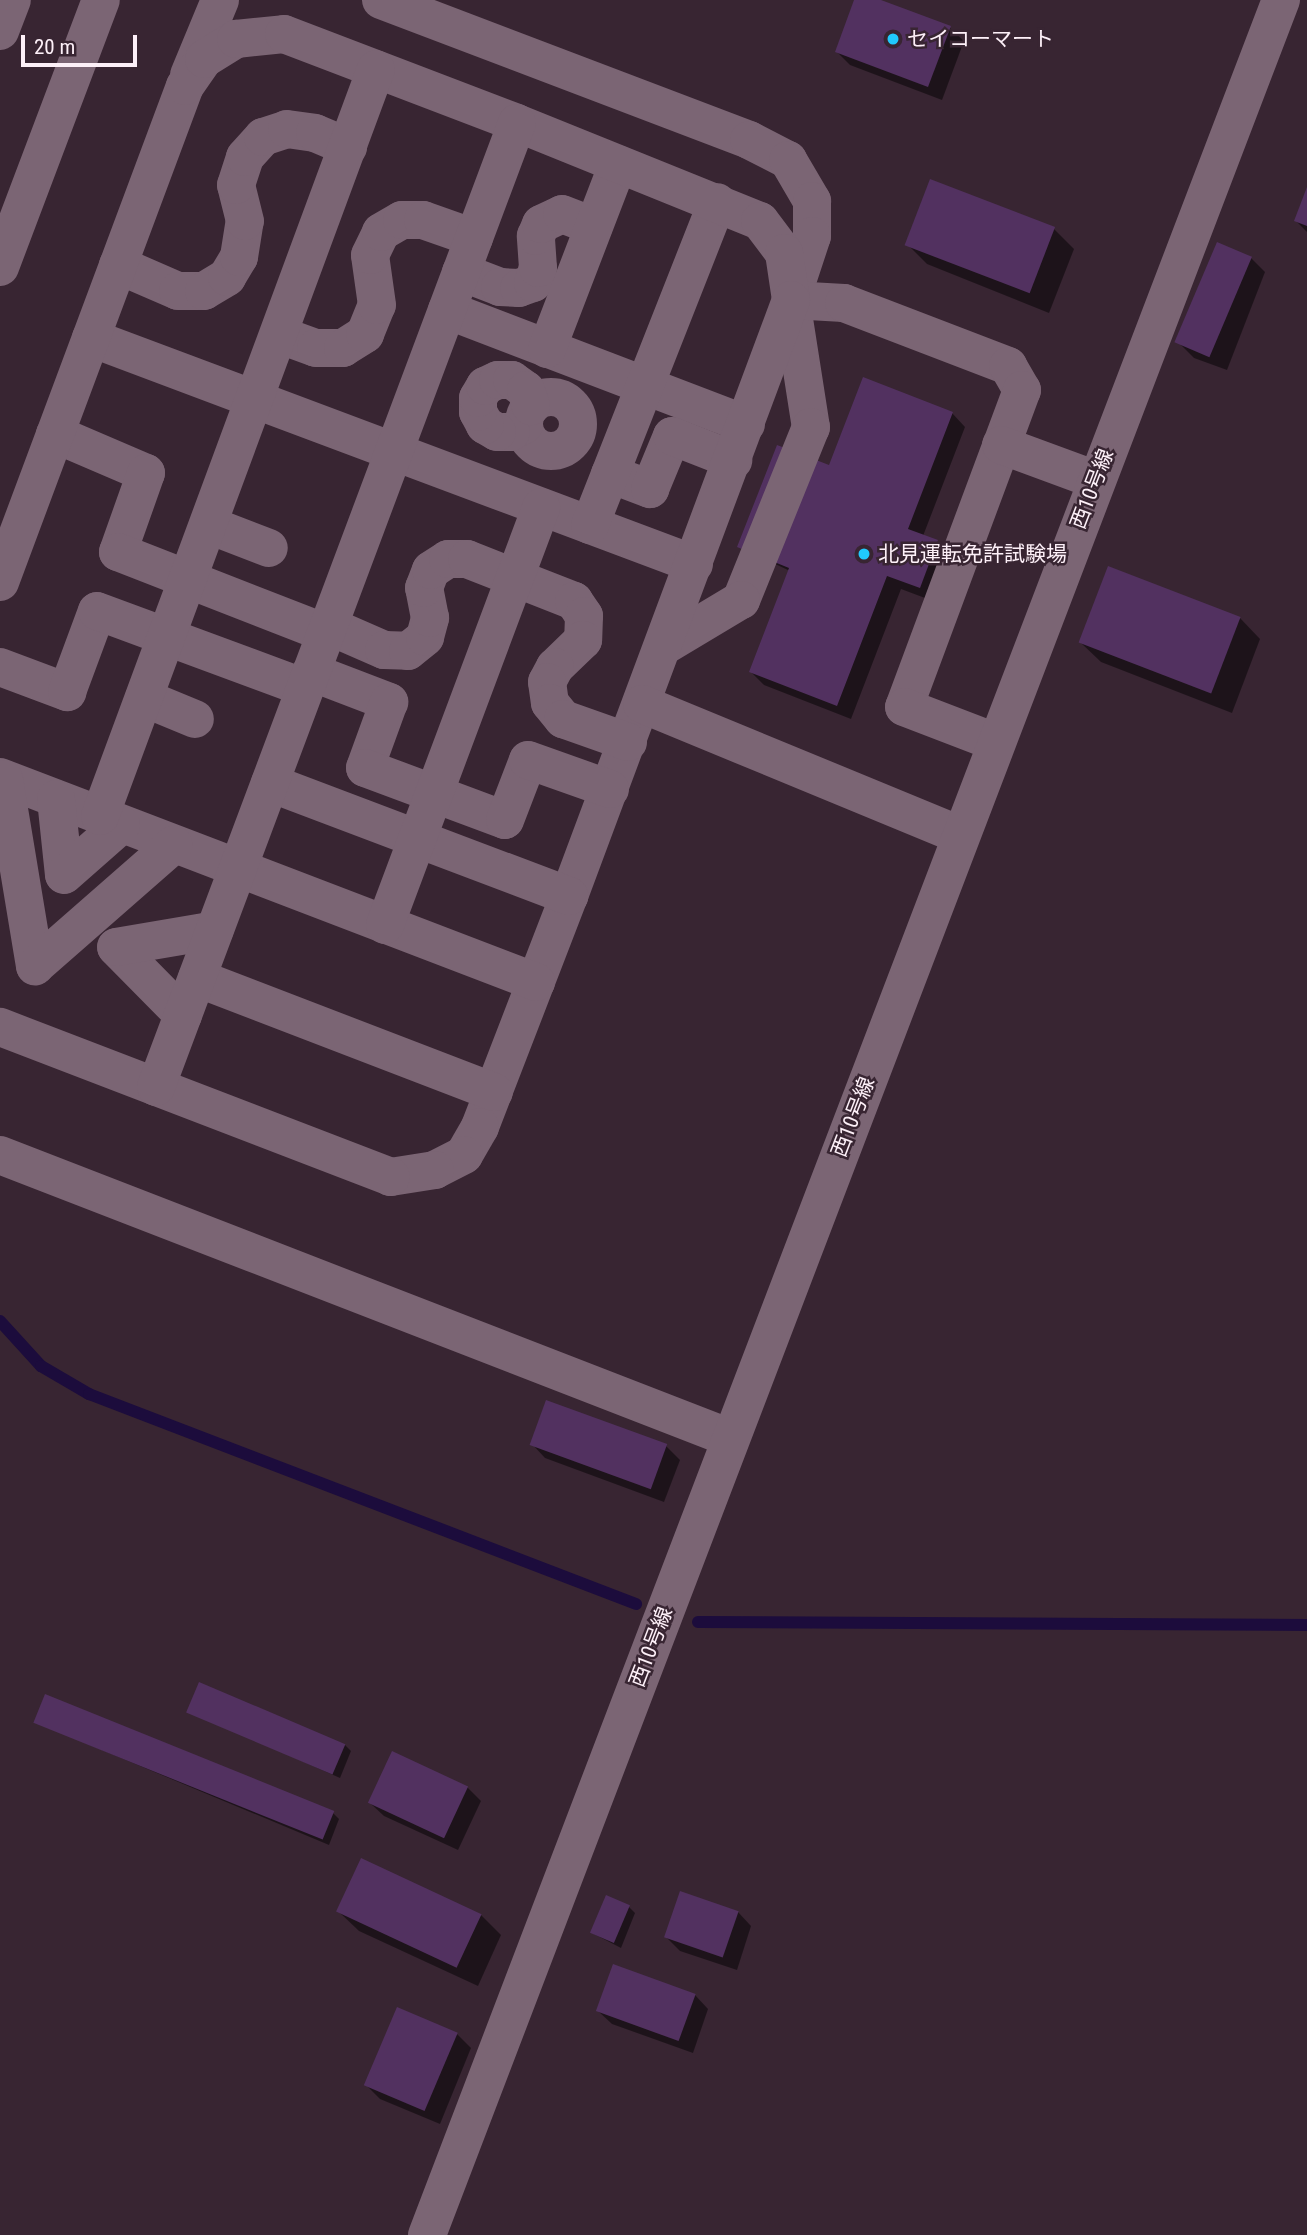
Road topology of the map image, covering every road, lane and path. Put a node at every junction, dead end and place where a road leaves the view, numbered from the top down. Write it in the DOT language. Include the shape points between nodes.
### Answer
graph roads {
  1 [pos="12,0"];
  2 [pos="101,0"];
  3 [pos="220,0"];
  4 [pos="381,0"];
  5 [pos="1281,0"];
  6 [pos="0,32"];
  7 [pos="376,69"];
  8 [pos="184,86"];
  9 [pos="517,124"];
  10 [pos="348,147"];
  11 [pos="618,164"];
  12 [pos="717,202"];
  13 [pos="594,226"];
  14 [pos="467,255"];
  15 [pos="118,265"];
  16 [pos="0,267"];
  17 [pos="791,300"];
  18 [pos="447,310"];
  19 [pos="280,335"];
  20 [pos="91,338"];
  21 [pos="537,345"];
  22 [pos="645,386"];
  23 [pos="256,401"];
  24 [pos="746,424"];
  25 [pos="55,434"];
  26 [pos="1001,445"];
  27 [pos="394,452"];
  28 [pos="733,460"];
  29 [pos="610,474"];
  30 [pos="1096,480"];
  31 [pos="533,504"];
  32 [pos="209,525"];
  33 [pos="590,525"];
  34 [pos="269,548"];
  35 [pos="694,564"];
  36 [pos="189,579"];
  37 [pos="515,579"];
  38 [pos="0,582"];
  39 [pos="327,629"];
  40 [pos="168,635"];
  41 [pos="664,646"];
  42 [pos="0,667"];
  43 [pos="308,680"];
  44 [pos="144,698"];
  45 [pos="642,704"];
  46 [pos="195,719"];
  47 [pos="628,742"];
  48 [pos="995,742"];
  49 [pos="2,778"];
  50 [pos="270,783"];
  51 [pos="610,789"];
  52 [pos="434,794"];
  53 [pos="56,799"];
  54 [pos="111,821"];
  55 [pos="960,835"];
  56 [pos="417,840"];
  57 [pos="173,845"];
  58 [pos="237,870"];
  59 [pos="569,896"];
  60 [pos="385,925"];
  61 [pos="215,930"];
  62 [pos="197,978"];
  63 [pos="536,982"];
  64 [pos="183,1015"];
  65 [pos="0,1027"];
  66 [pos="156,1087"];
  67 [pos="494,1092"];
  68 [pos="0,1155"];
  69 [pos="730,1438"];
  70 [pos="427,2235"];
  1 -- 6 [label="street"];
  2 -- 16 [label="street"];
  3 -- 8 [label="street"];
  4 -- 17 [label="street" via="749,140 788,160 812,201 812,236"];
  5 -- 30 [label="street, 西10号線"];
  7 -- 8 [label="street" via="284,34 236,39 204,59"];
  7 -- 9 [label="street"];
  7 -- 10 [label="street"];
  8 -- 15 [label="street"];
  9 -- 11 [label="street"];
  9 -- 14 [label="street"];
  10 -- 15 [label="street" via="315,133 287,129 263,137 245,156 236,185 245,221 239,257 227,277 204,291 178,291"];
  10 -- 19 [label="street"];
  11 -- 12 [label="street"];
  11 -- 13 [label="street"];
  12 -- 17 [label="street" via="760,221 784,253"];
  12 -- 22 [label="street"];
  13 -- 14 [label="street" via="562,214 541,224 533,283 519,288 500,287"];
  13 -- 21 [label="street"];
  14 -- 18 [label="street"];
  14 -- 19 [label="street" via="423,220 402,220 382,232 370,255 377,305 365,334 343,348 316,348"];
  15 -- 20 [label="street"];
  17 -- 24 [label="street"];
  17 -- 26 [label="street" via="844,303 1008,366 1022,390"];
  17 -- 41 [label="street" via="811,427 741,600"];
  18 -- 21 [label="street"];
  18 -- 27 [label="street"];
  19 -- 23 [label="street"];
  20 -- 23 [label="street"];
  20 -- 25 [label="street"];
  21 -- 22 [label="street"];
  21 -- 31 [label="street" via="528,415"];
  22 -- 24 [label="street"];
  22 -- 29 [label="street"];
  23 -- 27 [label="street"];
  23 -- 32 [label="street"];
  24 -- 28 [label="street"];
  25 -- 36 [label="street" via="146,473 118,552"];
  25 -- 38 [label="street"];
  26 -- 30 [label="street"];
  26 -- 48 [label="street" via="904,707"];
  27 -- 31 [label="street"];
  27 -- 39 [label="street"];
  28 -- 29 [label="street" via="671,436 650,489"];
  28 -- 35 [label="street"];
  29 -- 33 [label="street"];
  30 -- 48 [label="street, 西10号線"];
  31 -- 33 [label="street"];
  31 -- 37 [label="street"];
  32 -- 34 [label="street"];
  32 -- 36 [label="street"];
  33 -- 35 [label="street"];
  35 -- 41 [label="street"];
  36 -- 39 [label="street"];
  36 -- 40 [label="street"];
  37 -- 39 [label="street" via="467,559 448,559 431,570 424,588 430,618 425,637 408,651 384,650"];
  37 -- 47 [label="street" via="575,601 584,616 583,640 555,667 547,682 550,703 563,719"];
  37 -- 52 [label="street"];
  39 -- 43 [label="street"];
  40 -- 42 [label="street" via="97,611 67,692"];
  40 -- 43 [label="street"];
  40 -- 44 [label="street"];
  41 -- 45 [label="street"];
  43 -- 50 [label="street"];
  43 -- 52 [label="street" via="389,702 365,768"];
  44 -- 46 [label="street"];
  44 -- 54 [label="street"];
  45 -- 47 [label="street"];
  45 -- 55 [label="street"];
  47 -- 51 [label="street"];
  48 -- 55 [label="street, 西10号線"];
  49 -- 53 [label="street"];
  49 -- 57 [label="street" via="35,966"];
  50 -- 56 [label="street" via="343,828"];
  50 -- 58 [label="street"];
  51 -- 52 [label="street" via="528,760 505,820"];
  51 -- 59 [label="street"];
  52 -- 56 [label="street"];
  53 -- 54 [label="street"];
  53 -- 54 [label="street" via="64,875"];
  54 -- 57 [label="street"];
  55 -- 69 [label="street, 西10号線"];
  56 -- 59 [label="street" via="483,879"];
  56 -- 60 [label="street"];
  57 -- 58 [label="street"];
  58 -- 60 [label="street"];
  58 -- 61 [label="street"];
  59 -- 63 [label="street"];
  60 -- 63 [label="street"];
  61 -- 62 [label="street"];
  61 -- 64 [label="street" via="116,947"];
  62 -- 64 [label="street"];
  62 -- 67 [label="street"];
  63 -- 67 [label="street"];
  64 -- 66 [label="street"];
  65 -- 66 [label="street"];
  66 -- 67 [label="street" via="391,1177 435,1170 464,1155"];
  68 -- 69 [label="street"];
  69 -- 70 [label="street, 西10号線"];
}
